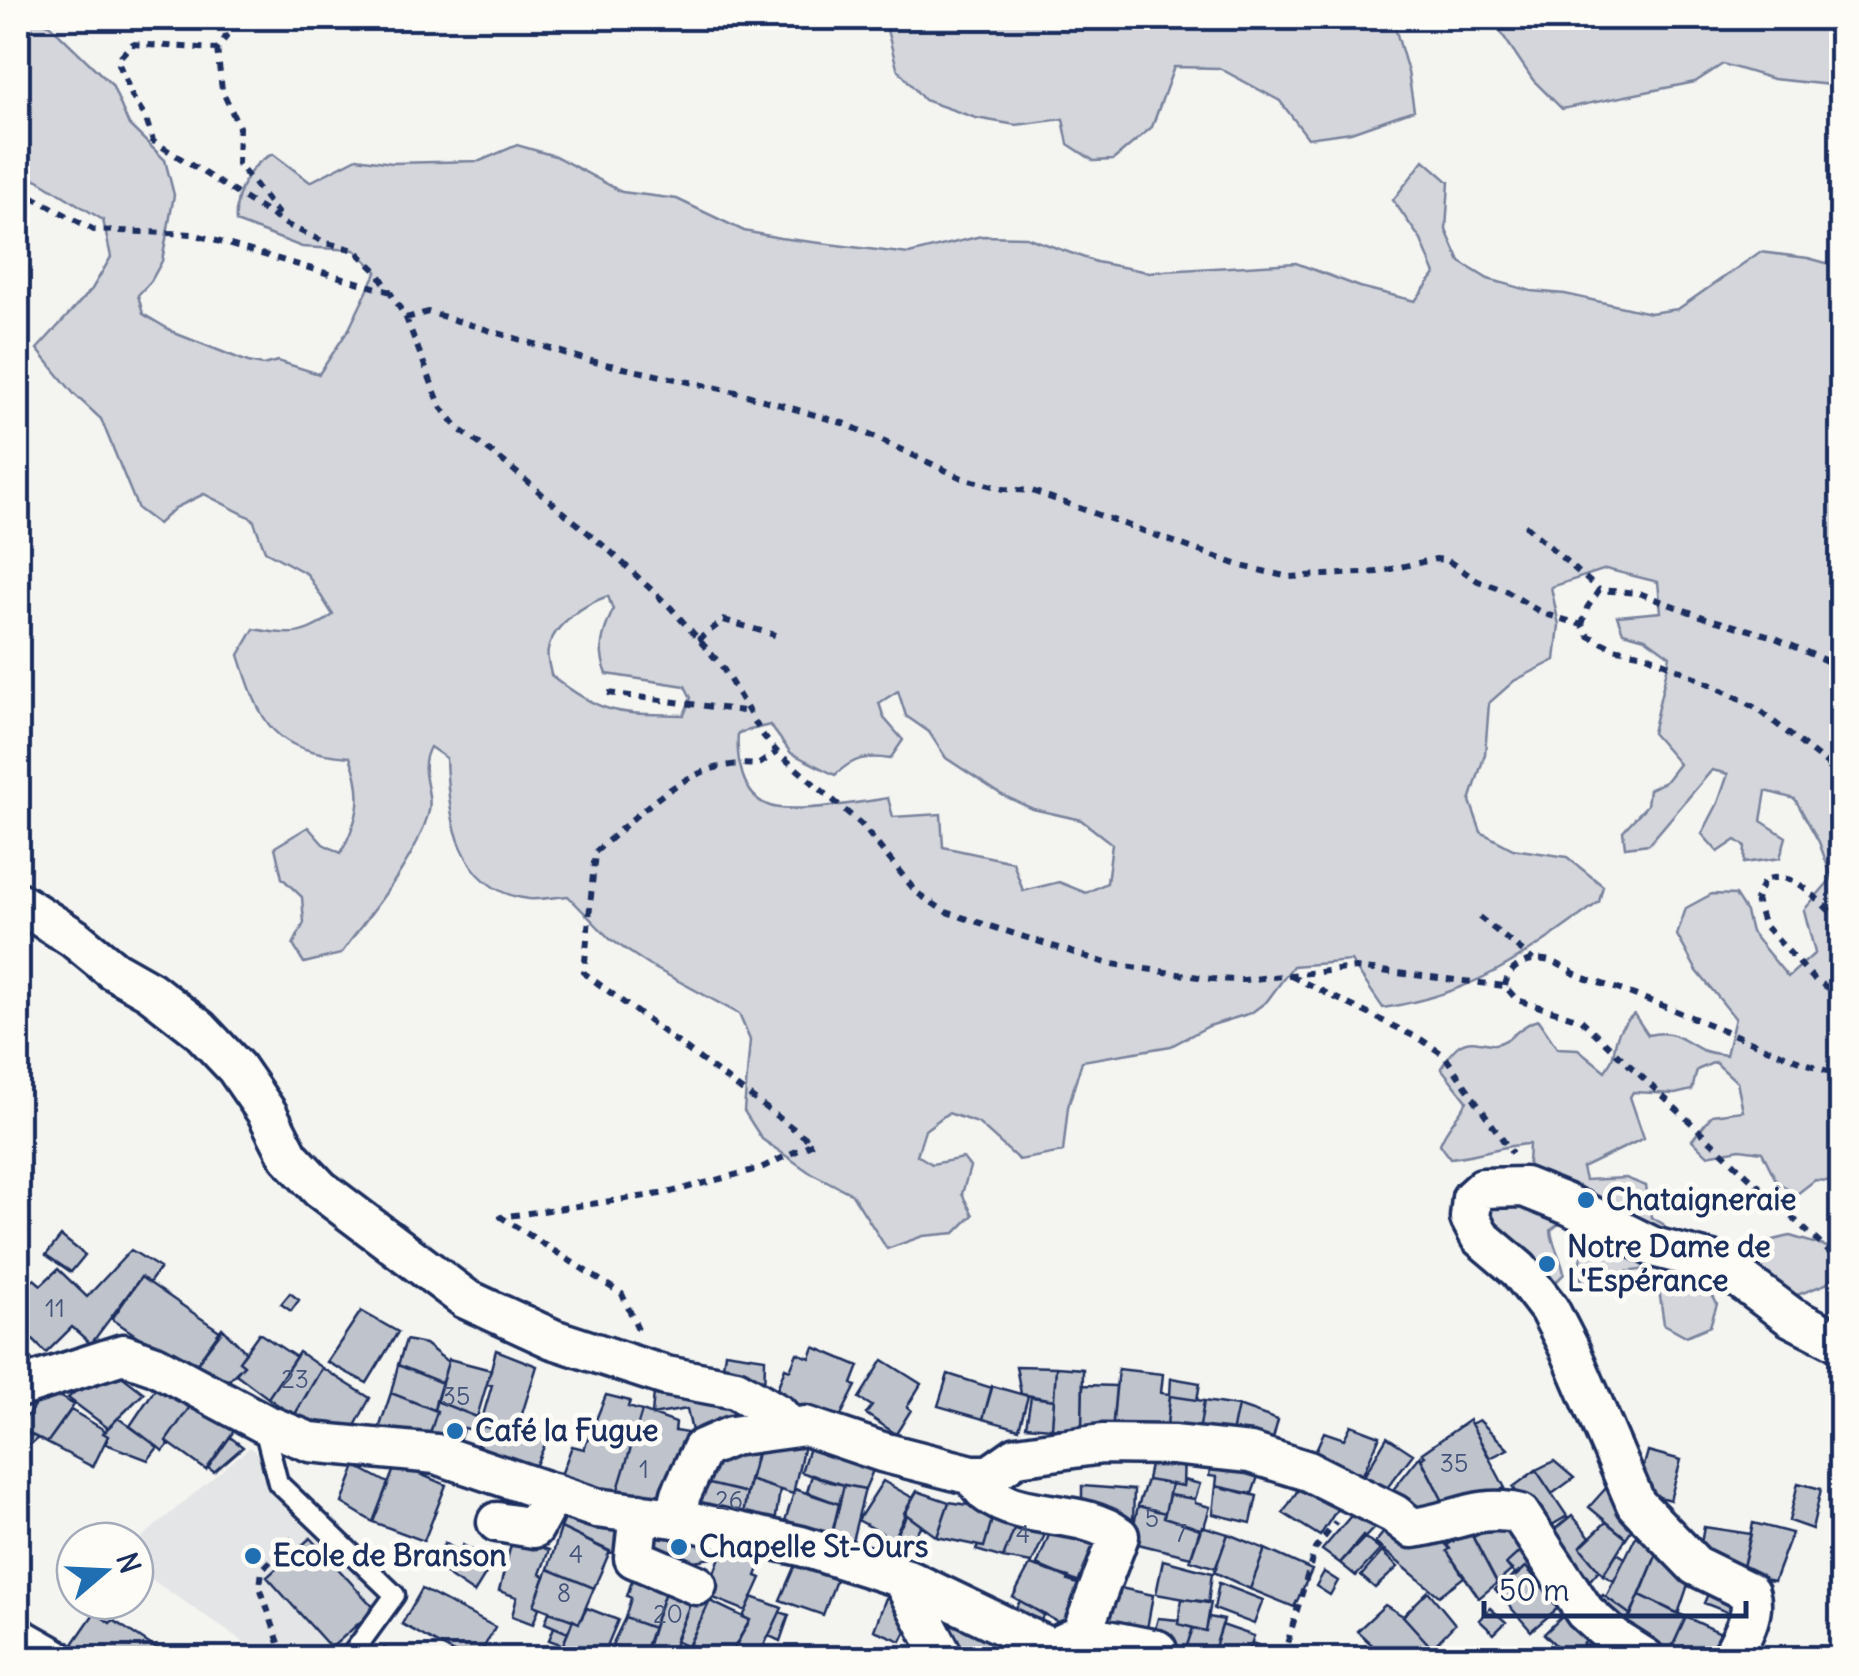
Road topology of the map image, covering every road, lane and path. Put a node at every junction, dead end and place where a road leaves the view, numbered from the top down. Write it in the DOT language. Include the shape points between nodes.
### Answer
graph roads {
  1 [pos="222,18"];
  2 [pos="217,49"];
  3 [pos="18,188"];
  4 [pos="287,225"];
  5 [pos="392,292"];
  6 [pos="406,318"];
  7 [pos="1525,525"];
  8 [pos="1600,590"];
  9 [pos="1582,625"];
  10 [pos="774,635"];
  11 [pos="698,640"];
  12 [pos="1842,668"];
  13 [pos="608,693"];
  14 [pos="752,712"];
  15 [pos="777,752"];
  16 [pos="1842,776"];
  17 [pos="18,902"];
  18 [pos="1479,917"];
  19 [pos="1842,921"];
  20 [pos="1534,961"];
  21 [pos="1287,974"];
  22 [pos="1504,986"];
  23 [pos="1842,996"];
  24 [pos="1842,1076"];
  25 [pos="1524,1187"];
  26 [pos="1842,1264"];
  27 [pos="638,1332"];
  28 [pos="1838,1341"];
  29 [pos="18,1388"];
  30 [pos="262,1423"];
  31 [pos="788,1426"];
  32 [pos="972,1475"];
  33 [pos="552,1493"];
  34 [pos="293,1497"];
  35 [pos="1357,1498"];
  36 [pos="657,1516"];
  37 [pos="498,1522"];
  38 [pos="902,1579"];
  39 [pos="697,1585"];
  40 [pos="1081,1636"];
  41 [pos="18,1638"];
  42 [pos="1157,1650"];
  43 [pos="55,1658"];
  44 [pos="278,1658"];
  45 [pos="349,1658"];
  46 [pos="944,1658"];
  47 [pos="1282,1658"];
  48 [pos="1645,1658"];
  49 [pos="1731,1658"];
  1 -- 2 [label="path" via="226,38"];
  2 -- 4 [label="path" via="222,90 238,127 238,164"];
  2 -- 4 [label="path" via="132,44 119,64 153,141"];
  3 -- 5 [label="path" via="94,230 193,234"];
  4 -- 5 [label="path" via="355,250"];
  5 -- 6 [label="path"];
  6 -- 9 [label="path" via="428,312 591,361 846,424 962,478 1032,491 1241,566 1289,578 1447,560 1542,612"];
  6 -- 11 [label="path" via="441,407 460,430 611,552"];
  7 -- 8 [label="path"];
  8 -- 9 [label="path"];
  8 -- 12 [label="path" via="1639,593 1771,636"];
  9 -- 16 [label="path" via="1613,648 1645,654 1734,695"];
  10 -- 11 [label="path" via="724,620"];
  11 -- 14 [label="path"];
  13 -- 14 [label="path"];
  14 -- 15 [label="path"];
  15 -- 21 [label="path" via="862,824 917,892 946,912 1106,963 1212,980"];
  15 -- 27 [label="path" via="758,765 684,777 595,852 584,973 814,1143 761,1168 667,1193 501,1217 622,1294"];
  17 -- 31 [label="street" via="198,1029 236,1068 289,1156 320,1189 466,1299 629,1364 736,1390"];
  18 -- 20 [label="path"];
  19 -- 23 [label="path" via="1790,878 1764,880 1756,900 1763,924 1815,980"];
  20 -- 22 [label="path" via="1522,962"];
  20 -- 24 [label="path" via="1551,961"];
  21 -- 22 [label="path" via="1356,968"];
  21 -- 25 [label="path" via="1444,1054 1517,1160"];
  22 -- 26 [label="path" via="1517,1000 1580,1019"];
  25 -- 28 [label="street" via="1653,1247 1720,1264 1791,1317"];
  25 -- 49 [label="street" via="1484,1188 1472,1198 1470,1218 1548,1309 1636,1504 1696,1566 1749,1592 1749,1617"];
  29 -- 30 [label="street" via="123,1354"];
  30 -- 33 [label="street" via="310,1442 436,1454"];
  30 -- 34 [label="lane" via="278,1483"];
  31 -- 32 [label="street"];
  31 -- 36 [label="street" via="702,1449 681,1494"];
  32 -- 35 [label="street" via="990,1475 1017,1456 1040,1451 1173,1445 1250,1452 1308,1471"];
  32 -- 40 [label="street" via="988,1494 1119,1536"];
  33 -- 36 [label="street" via="596,1508"];
  33 -- 37 [label="street" via="534,1528"];
  34 -- 44 [label="path" via="293,1538 262,1570 260,1587 281,1649"];
  34 -- 45 [label="lane" via="395,1595"];
  35 -- 47 [label="path" via="1315,1549"];
  35 -- 48 [label="street" via="1412,1528 1477,1510 1520,1514 1586,1612"];
  36 -- 38 [label="street" via="801,1546"];
  36 -- 39 [label="street" via="634,1558"];
  38 -- 40 [label="street" via="1046,1646"];
  38 -- 46 [label="street"];
  40 -- 42 [label="street"];
  41 -- 43 [label="street"];
}
